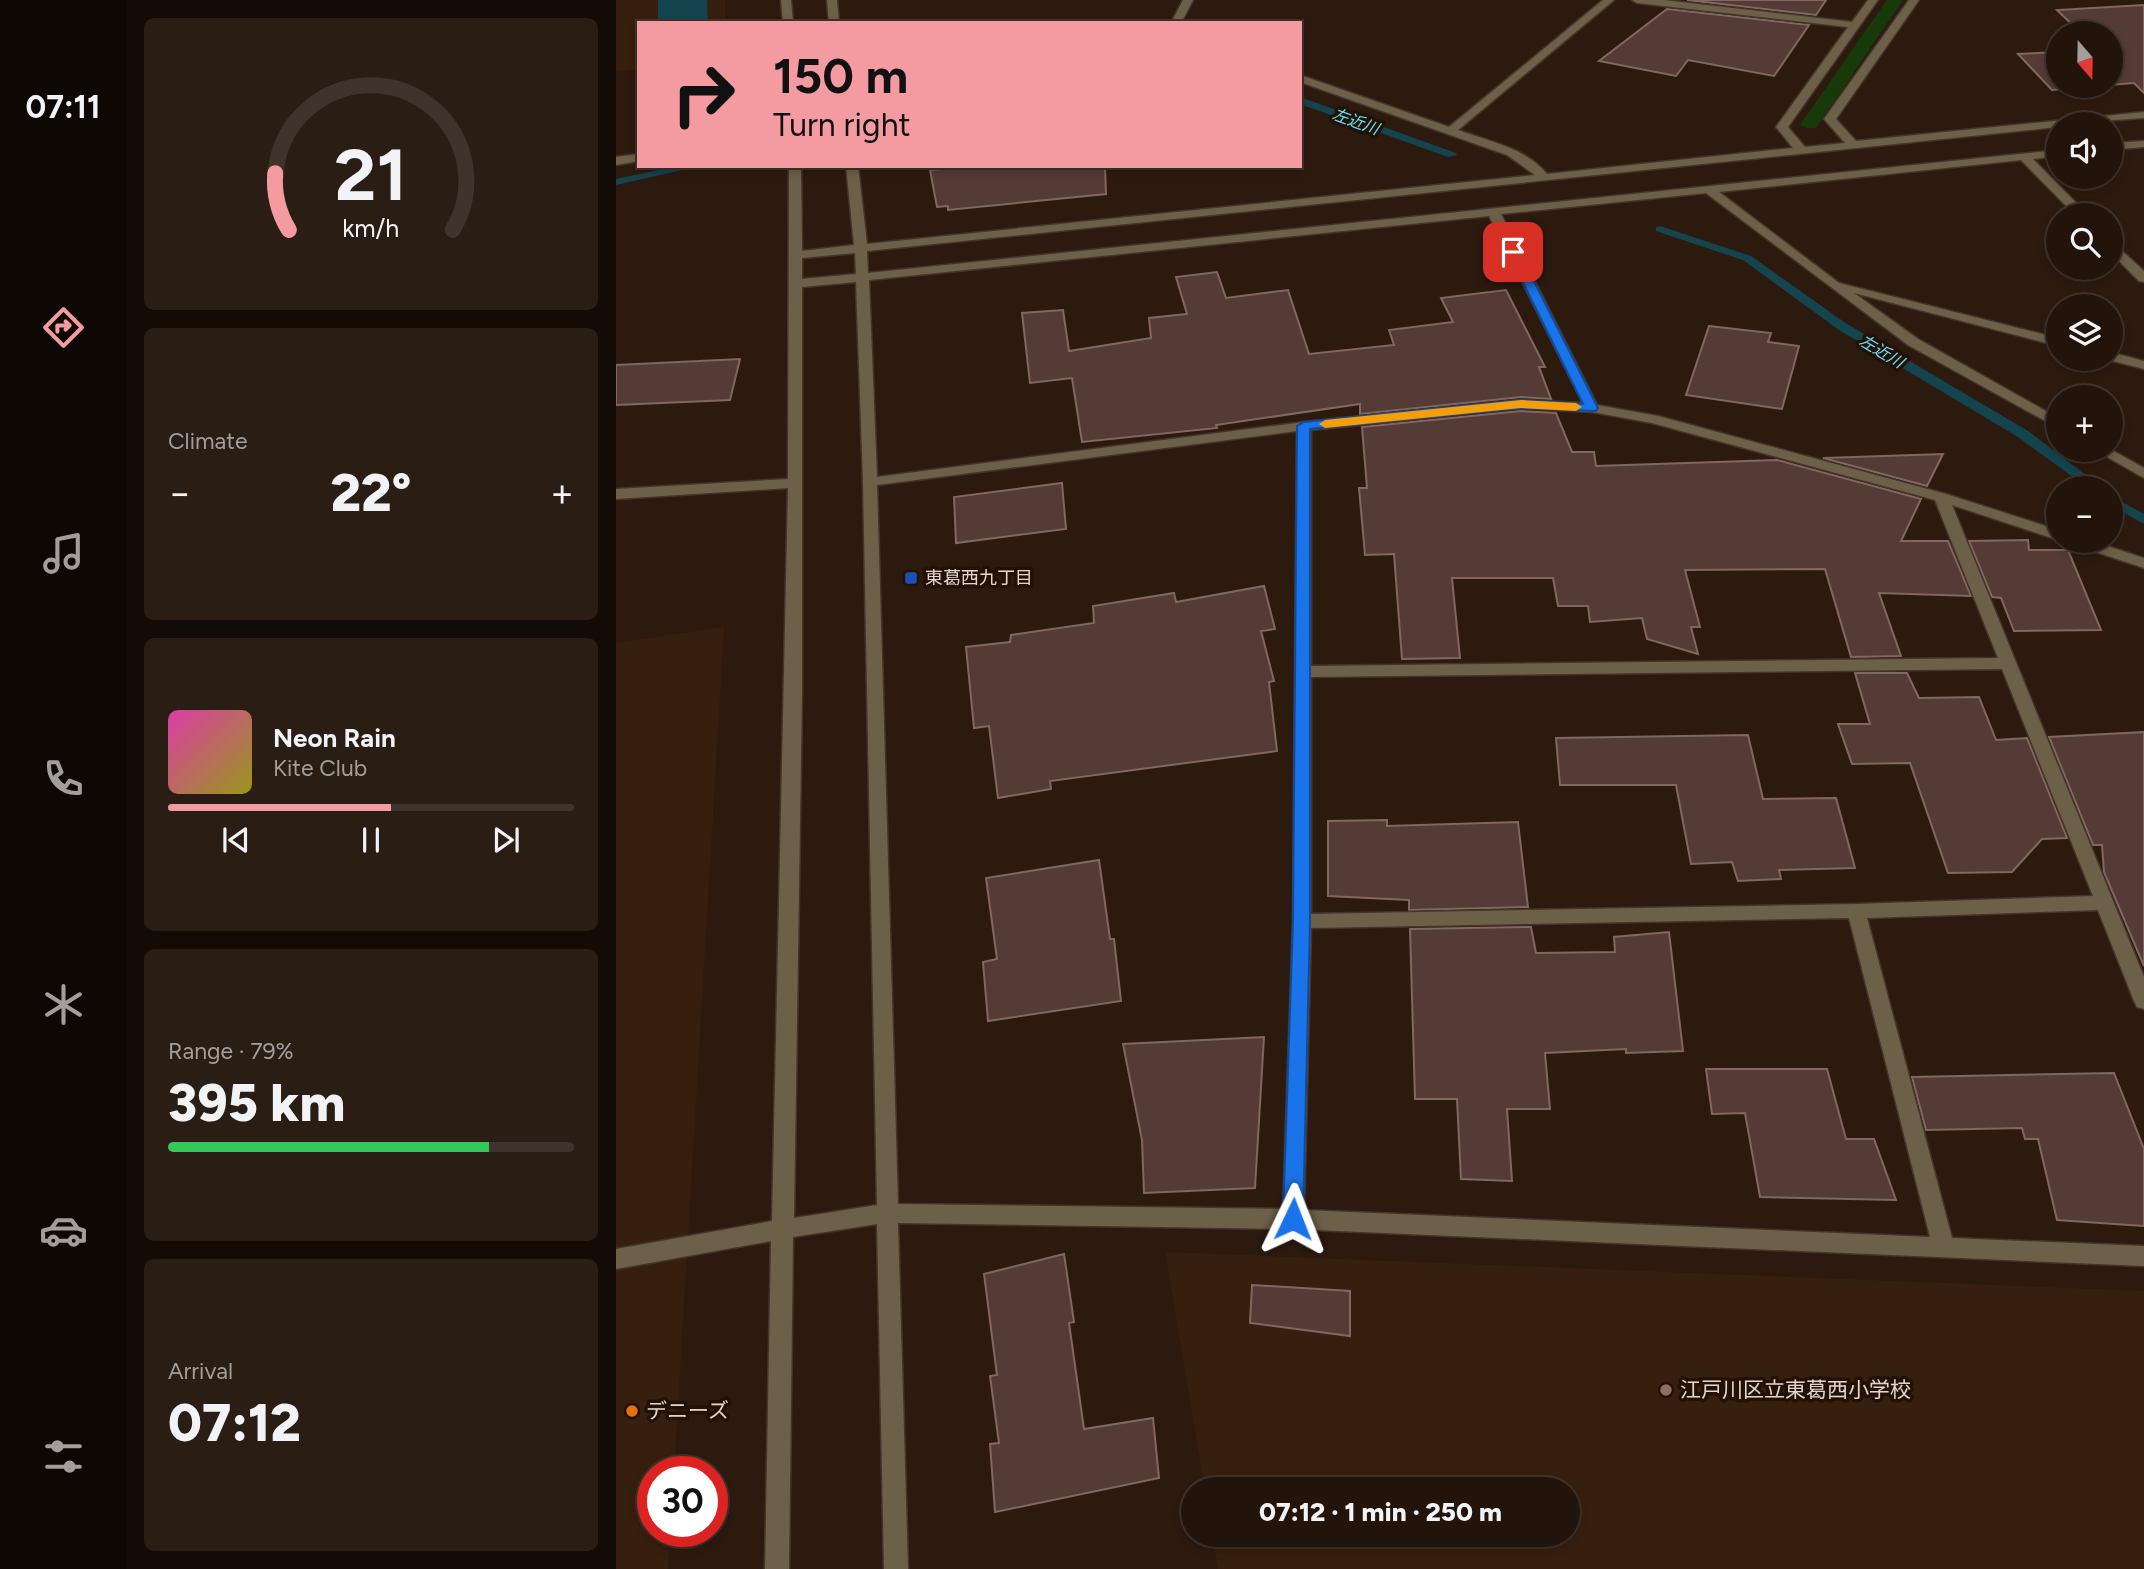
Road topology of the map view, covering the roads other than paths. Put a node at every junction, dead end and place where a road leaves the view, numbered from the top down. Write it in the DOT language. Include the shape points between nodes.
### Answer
graph roads {
  1 [pos="786,0"];
  2 [pos="832,0"];
  3 [pos="1188,0"];
  4 [pos="1609,0"];
  5 [pos="1637,0"];
  6 [pos="1873,0"];
  7 [pos="1914,0"];
  8 [pos="788,21"];
  9 [pos="834,21"];
  10 [pos="1177,21"];
  11 [pos="1855,25"];
  12 [pos="1302,79"];
  13 [pos="2144,115"];
  14 [pos="2123,117"];
  15 [pos="2046,125"];
  16 [pos="1452,130"];
  17 [pos="2144,144"];
  18 [pos="1854,146"];
  19 [pos="2123,146"];
  20 [pos="1802,151"];
  21 [pos="2046,154"];
  22 [pos="637,157"];
  23 [pos="2024,157"];
  24 [pos="616,161"];
  25 [pos="796,168"];
  26 [pos="852,168"];
  27 [pos="1544,178"];
  28 [pos="1707,188"];
  29 [pos="2070,203"];
  30 [pos="1493,211"];
  31 [pos="861,248"];
  32 [pos="797,255"];
  33 [pos="2123,257"];
  34 [pos="863,277"];
  35 [pos="2144,278"];
  36 [pos="796,284"];
  37 [pos="1831,284"];
  38 [pos="2046,339"];
  39 [pos="2123,359"];
  40 [pos="2144,365"];
  41 [pos="1592,408"];
  42 [pos="2046,417"];
  43 [pos="1304,426"];
  44 [pos="2123,462"];
  45 [pos="2144,474"];
  46 [pos="870,482"];
  47 [pos="795,483"];
  48 [pos="616,494"];
  49 [pos="1941,497"];
  50 [pos="2046,531"];
  51 [pos="2115,553"];
  52 [pos="2144,562"];
  53 [pos="2009,663"];
  54 [pos="1303,672"];
  55 [pos="2105,903"];
  56 [pos="1856,911"];
  57 [pos="1302,921"];
  58 [pos="2144,1001"];
  59 [pos="887,1213"];
  60 [pos="1293,1219"];
  61 [pos="781,1229"];
  62 [pos="1944,1248"];
  63 [pos="2144,1256"];
  64 [pos="616,1259"];
  65 [pos="778,1569"];
  66 [pos="896,1569"];
  1 -- 8 [label="street"];
  2 -- 9 [label="street"];
  3 -- 10 [label="street"];
  4 -- 16 [label="street"];
  5 -- 11 [label="street"];
  6 -- 11 [label="street"];
  7 -- 18 [label="street" via="1830,119"];
  11 -- 20 [label="street" via="1782,127"];
  12 -- 16 [label="street"];
  13 -- 14 [label="street"];
  15 -- 18 [label="street"];
  16 -- 27 [label="street" via="1511,153"];
  17 -- 19 [label="street"];
  18 -- 20 [label="street"];
  20 -- 27 [label="street"];
  21 -- 23 [label="street"];
  22 -- 24 [label="street"];
  23 -- 28 [label="street"];
  23 -- 29 [label="street"];
  25 -- 32 [label="street"];
  26 -- 31 [label="street"];
  27 -- 31 [label="street"];
  28 -- 30 [label="street"];
  28 -- 37 [label="street"];
  30 -- 34 [label="street"];
  30 -- 41 [label="street"];
  31 -- 32 [label="street"];
  31 -- 34 [label="street"];
  32 -- 36 [label="street"];
  33 -- 35 [label="street"];
  34 -- 36 [label="street"];
  34 -- 46 [label="street"];
  36 -- 47 [label="street"];
  37 -- 38 [label="street"];
  37 -- 42 [label="street" via="1913,342"];
  39 -- 40 [label="street"];
  41 -- 43 [label="street" via="1521,404"];
  41 -- 49 [label="street" via="1653,419"];
  43 -- 46 [label="street"];
  43 -- 54 [label="street"];
  44 -- 45 [label="street"];
  46 -- 59 [label="street"];
  47 -- 48 [label="street"];
  47 -- 61 [label="street"];
  49 -- 50 [label="street"];
  49 -- 53 [label="street"];
  51 -- 52 [label="street"];
  53 -- 54 [label="street"];
  53 -- 55 [label="street"];
  54 -- 57 [label="street"];
  55 -- 56 [label="street"];
  55 -- 58 [label="street"];
  56 -- 57 [label="street"];
  56 -- 62 [label="street"];
  57 -- 60 [label="street"];
  59 -- 60 [label="street"];
  59 -- 61 [label="street"];
  59 -- 66 [label="street"];
  60 -- 62 [label="street"];
  61 -- 64 [label="street"];
  61 -- 65 [label="street"];
  62 -- 63 [label="street"];
}
